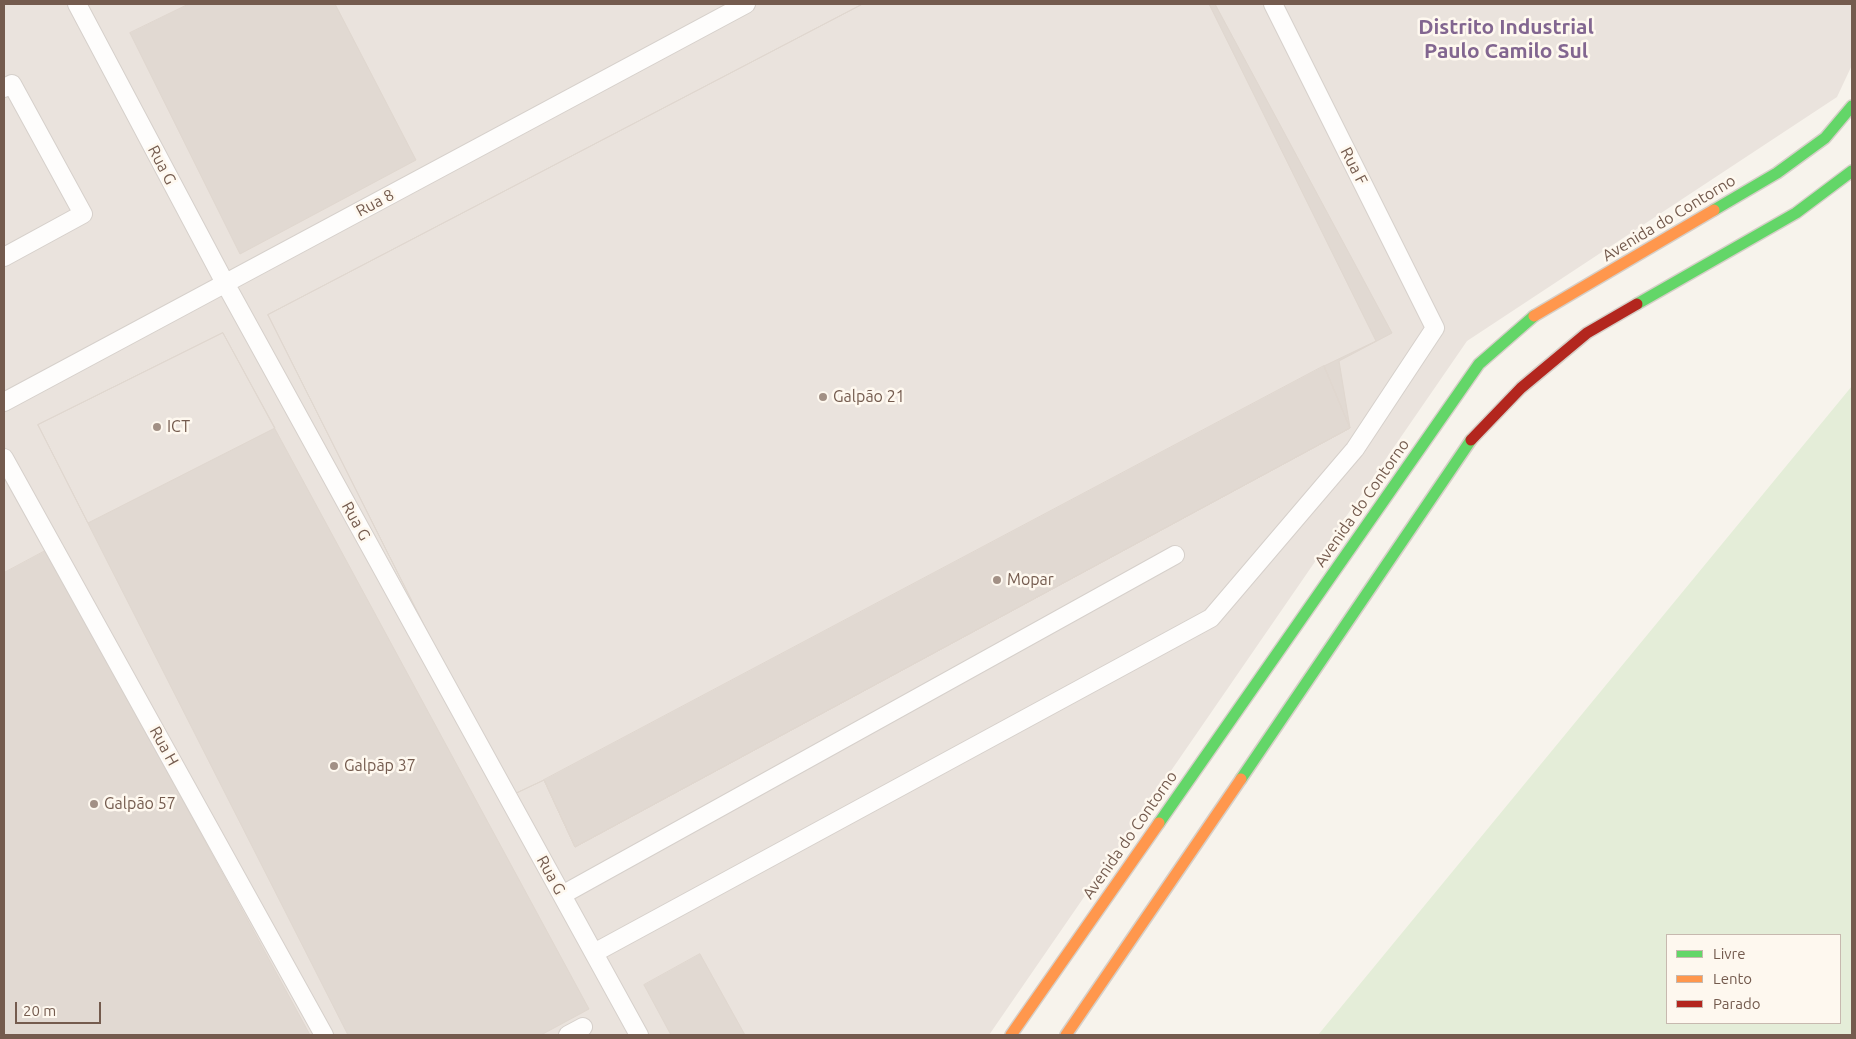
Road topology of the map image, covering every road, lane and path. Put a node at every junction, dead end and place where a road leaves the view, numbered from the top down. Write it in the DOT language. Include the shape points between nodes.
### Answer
graph roads {
  1 [pos="77,4"];
  2 [pos="746,4"];
  3 [pos="1273,4"];
  4 [pos="4,88"];
  5 [pos="1852,106"];
  6 [pos="1852,171"];
  7 [pos="1852,188"];
  8 [pos="1796,213"];
  9 [pos="4,257"];
  10 [pos="225,283"];
  11 [pos="4,402"];
  12 [pos="4,458"];
  13 [pos="1175,555"];
  14 [pos="562,895"];
  15 [pos="594,952"];
  16 [pos="324,1035"];
  17 [pos="639,1035"];
  18 [pos="1011,1035"];
  19 [pos="1066,1035"];
  1 -- 10 [label="lane, Rua G"];
  2 -- 10 [label="lane, Rua 8"];
  3 -- 15 [label="lane, Rua F" via="1435,328 1355,449 1211,618"];
  4 -- 9 [label="lane" via="12,84 83,214"];
  5 -- 18 [label="street, Avenida do Contorno" via="1825,138 1778,173 1533,318 1479,364"];
  6 -- 8 [label="street"];
  7 -- 8 [label="lane"];
  8 -- 19 [label="street" via="1587,333 1521,388 1471,441"];
  10 -- 11 [label="lane, Rua 8"];
  10 -- 14 [label="lane, Rua G"];
  12 -- 16 [label="lane, Rua H"];
  13 -- 14 [label="lane"];
  14 -- 15 [label="lane, Rua G"];
  15 -- 17 [label="lane, Rua G"];
}
